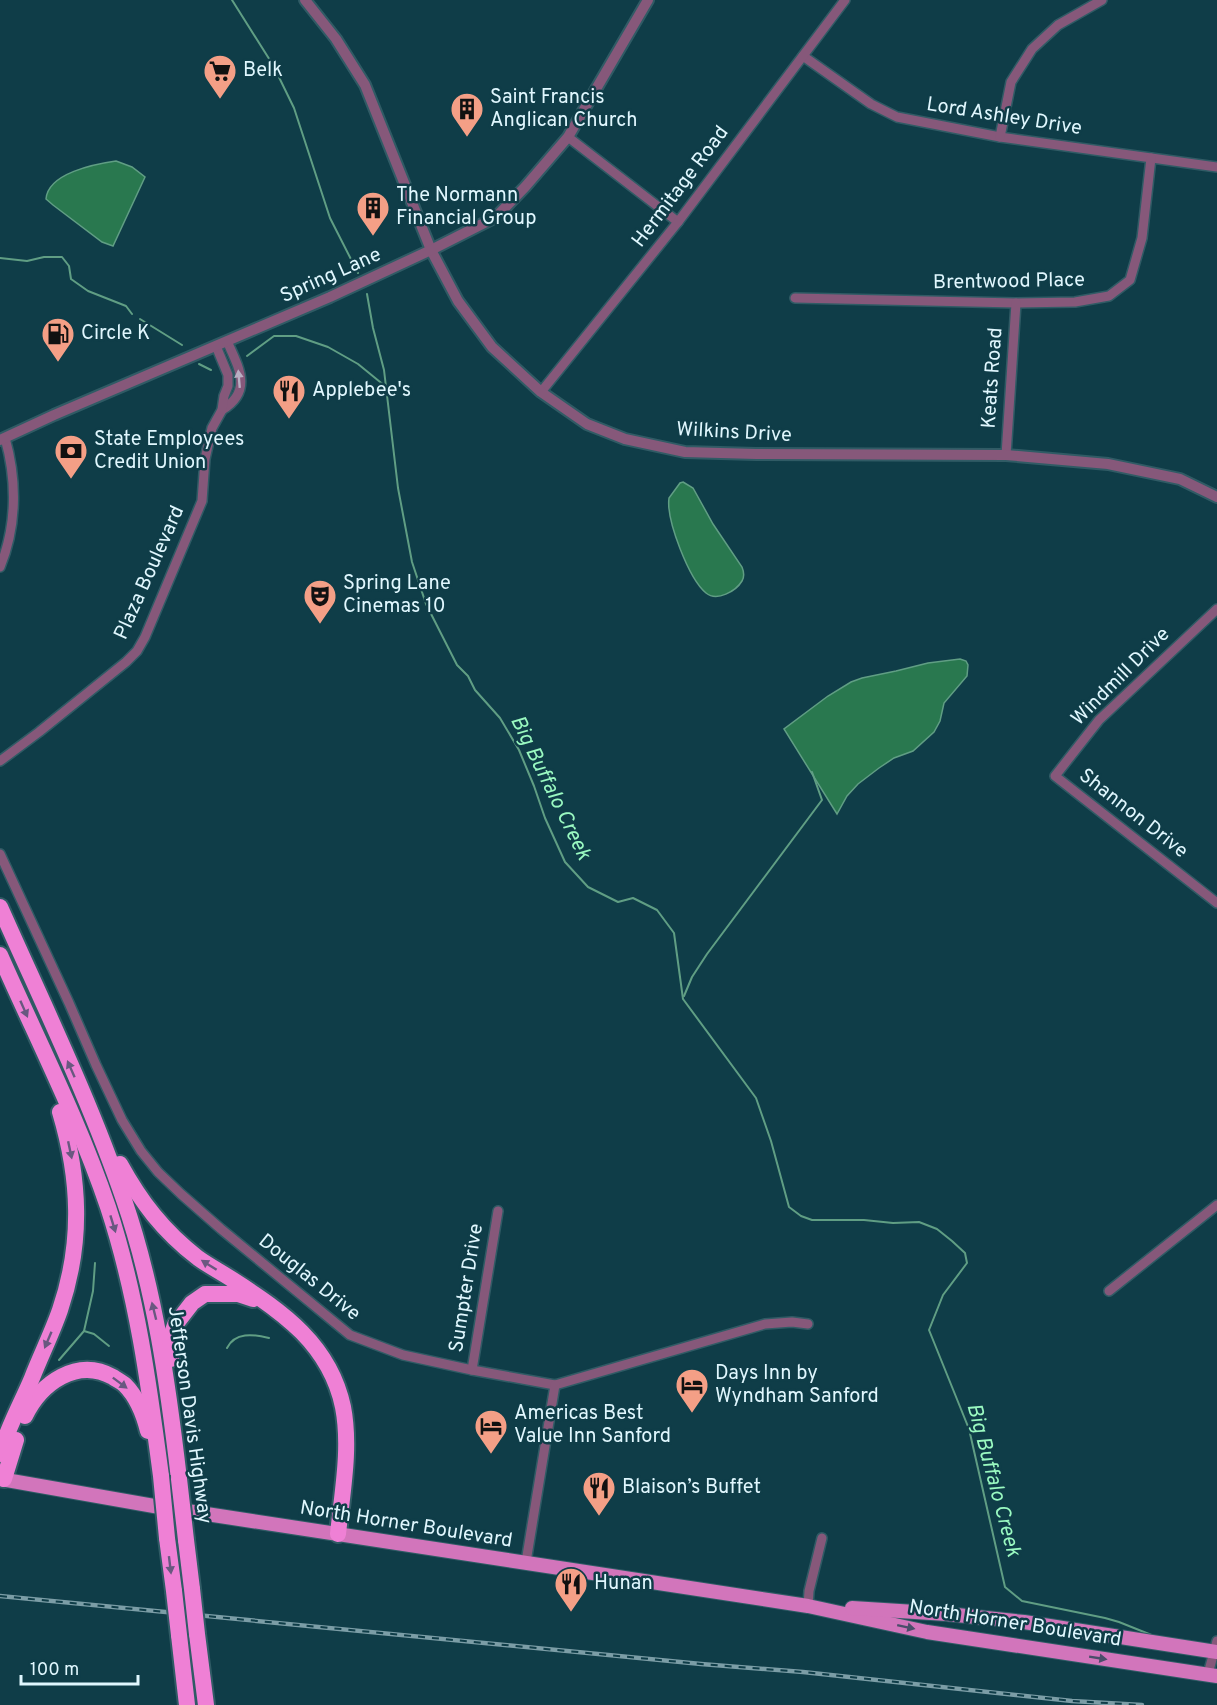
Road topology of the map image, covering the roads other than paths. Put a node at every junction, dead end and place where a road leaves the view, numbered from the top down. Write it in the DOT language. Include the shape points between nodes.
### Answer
graph roads {
  1 [pos="304,0"];
  2 [pos="648,0"];
  3 [pos="845,0"];
  4 [pos="1102,0"];
  5 [pos="803,56"];
  6 [pos="568,137"];
  7 [pos="1000,137"];
  8 [pos="1151,158"];
  9 [pos="1217,167"];
  10 [pos="678,222"];
  11 [pos="431,250"];
  12 [pos="795,298"];
  13 [pos="1016,303"];
  14 [pos="227,341"];
  15 [pos="216,346"];
  16 [pos="541,392"];
  17 [pos="222,410"];
  18 [pos="3,439"];
  19 [pos="1006,455"];
  20 [pos="1217,497"];
  21 [pos="0,567"];
  22 [pos="1217,609"];
  23 [pos="0,761"];
  24 [pos="1055,776"];
  25 [pos="0,854"];
  26 [pos="1217,903"];
  27 [pos="0,908"];
  28 [pos="0,956"];
  29 [pos="53,1072"];
  30 [pos="103,1142"];
  31 [pos="1217,1205"];
  32 [pos="498,1211"];
  33 [pos="1109,1291"];
  34 [pos="274,1310"];
  35 [pos="808,1324"];
  36 [pos="472,1370"];
  37 [pos="555,1385"];
  38 [pos="174,1431"];
  39 [pos="157,1444"];
  40 [pos="0,1454"];
  41 [pos="2,1479"];
  42 [pos="338,1534"];
  43 [pos="822,1538"];
  44 [pos="526,1562"];
  45 [pos="808,1606"];
  46 [pos="1216,1648"];
  47 [pos="1213,1675"];
  48 [pos="187,1705"];
  49 [pos="206,1705"];
  1 -- 11 [label="street, Wilkins Drive" via="336,39 365,85"];
  2 -- 6 [label="street, Spring Lane"];
  3 -- 5 [label="street, Hermitage Road"];
  4 -- 7 [label="street" via="1058,25 1032,49 1011,82"];
  5 -- 7 [label="street, Lord Ashley Drive" via="871,104 897,117"];
  5 -- 10 [label="street, Hermitage Road"];
  6 -- 10 [label="street"];
  6 -- 11 [label="street, Spring Lane" via="496,217"];
  7 -- 8 [label="street, Lord Ashley Drive"];
  8 -- 9 [label="street, Lord Ashley Drive"];
  8 -- 13 [label="street, Brentwood Place" via="1142,238 1130,280 1109,296 1075,302"];
  10 -- 16 [label="street, Hermitage Road"];
  11 -- 14 [label="street, Spring Lane"];
  11 -- 16 [label="street, Wilkins Drive" via="458,301 492,347"];
  12 -- 13 [label="street, Brentwood Place"];
  13 -- 19 [label="street, Keats Road"];
  14 -- 15 [label="street, Spring Lane"];
  17 -- 14 [label="street, Plaza Boulevard, one-way" via="233,404 241,385"];
  15 -- 17 [label="street, Plaza Boulevard" via="228,375"];
  15 -- 18 [label="street, Spring Lane"];
  16 -- 19 [label="street, Wilkins Drive" via="587,424 625,440 685,452"];
  17 -- 23 [label="street, Plaza Boulevard" via="207,450 202,501 137,651"];
  18 -- 21 [label="street" via="10,455 13,519"];
  19 -- 20 [label="street, Wilkins Drive" via="1118,466 1180,479"];
  22 -- 24 [label="street, Windmill Drive" via="1099,720"];
  24 -- 26 [label="street, Shannon Drive"];
  25 -- 36 [label="street, Douglas Drive" via="122,1120 158,1172 350,1335 403,1355"];
  30 -- 27 [label="highway, Jefferson Davis Highway, one-way"];
  28 -- 29 [label="highway, Jefferson Davis Highway, one-way"];
  29 -- 39 [label="highway, Jefferson Davis Highway, one-way" via="93,1168 123,1257 145,1356"];
  29 -- 40 [label="highway, one-way" via="54,1093 74,1168 75,1248 60,1312"];
  34 -- 30 [label="highway, one-way" via="174,1238 148,1209"];
  38 -- 30 [label="highway, Jefferson Davis Highway, one-way" via="157,1324 140,1253"];
  31 -- 33 [label="street"];
  32 -- 36 [label="street, Sumpter Drive"];
  34 -- 38 [label="highway" via="248,1297 225,1293 205,1294 192,1303 175,1324 170,1340 176,1396"];
  34 -- 42 [label="highway" via="301,1330 317,1349 340,1394 346,1447"];
  35 -- 37 [label="street, Douglas Drive" via="765,1324"];
  36 -- 37 [label="street, Douglas Drive"];
  37 -- 44 [label="street"];
  38 -- 49 [label="highway, Jefferson Davis Highway, bridge"];
  41 -- 39 [label="highway, one-way" via="27,1413 37,1397 67,1373 104,1372 124,1384"];
  39 -- 48 [label="highway, Jefferson Davis Highway, one-way, bridge"];
  41 -- 42 [label="main road, North Horner Boulevard"];
  42 -- 44 [label="main road, North Horner Boulevard"];
  43 -- 45 [label="street" via="808,1591"];
  44 -- 45 [label="main road, North Horner Boulevard"];
  45 -- 46 [label="main road, North Horner Boulevard" via="947,1614"];
  45 -- 47 [label="main road, North Horner Boulevard, one-way" via="927,1632"];
  46 -- 47 [label="street"];
}
